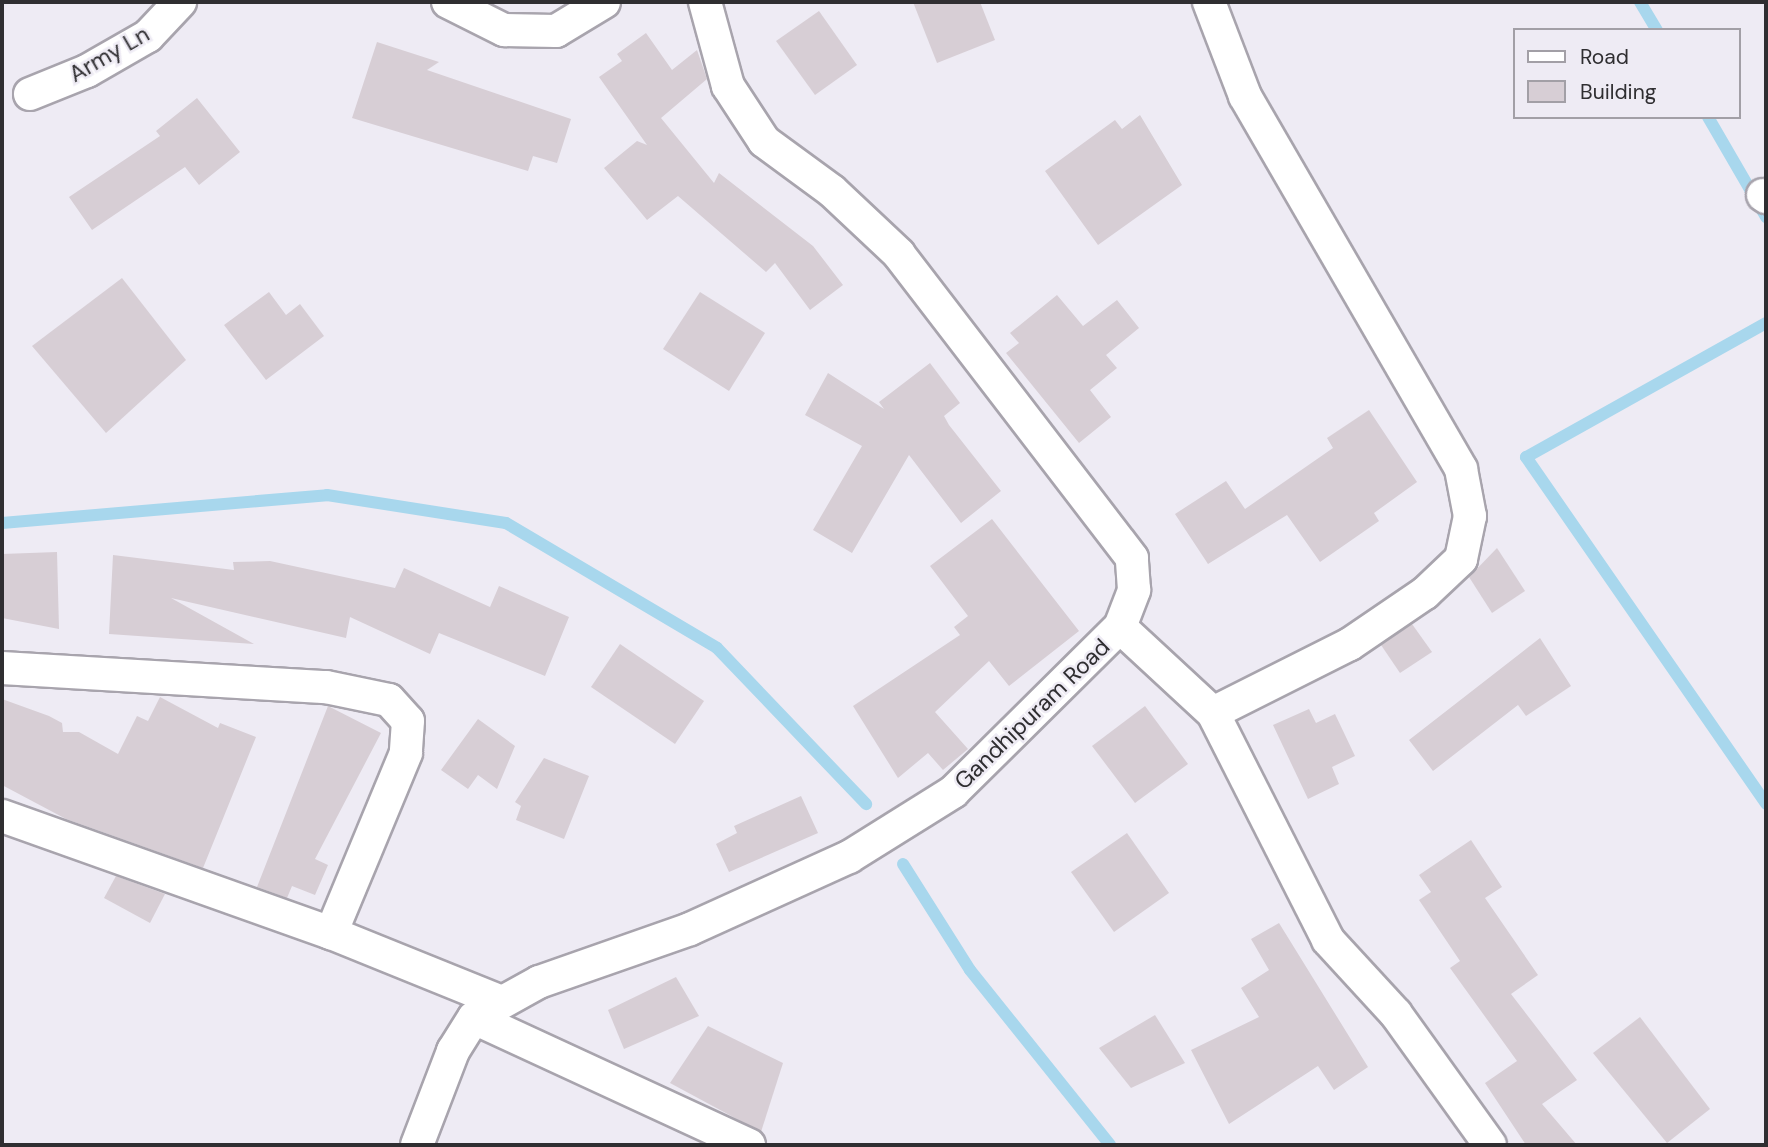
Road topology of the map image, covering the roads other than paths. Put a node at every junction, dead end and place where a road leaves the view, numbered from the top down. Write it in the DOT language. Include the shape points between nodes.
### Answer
graph roads {
  1 [pos="180,2"];
  2 [pos="448,2"];
  3 [pos="604,2"];
  4 [pos="705,2"];
  5 [pos="1209,2"];
  6 [pos="30,94"];
  7 [pos="1120,627"];
  8 [pos="2,668"];
  9 [pos="1213,713"];
  10 [pos="2,816"];
  11 [pos="331,933"];
  12 [pos="487,1010"];
  13 [pos="418,1145"];
  14 [pos="749,1145"];
  15 [pos="1490,1145"];
  1 -- 6 [label="street, Army Ln" via="148,36 87,71"];
  2 -- 3 [label="street" via="504,30 556,32"];
  4 -- 7 [label="street, Gandhipuram Road" via="728,86 764,141 832,191 899,254 1132,558 1134,590"];
  5 -- 9 [label="street" via="1245,96 1461,469 1470,516 1461,559 1424,593 1350,644"];
  7 -- 9 [label="street"];
  7 -- 12 [label="street, Gandhipuram Road" via="953,792 849,858 690,929"];
  8 -- 11 [label="street" via="326,687 389,699 408,720 407,752"];
  9 -- 15 [label="street" via="1328,940 1396,1014"];
  10 -- 11 [label="street"];
  11 -- 12 [label="street"];
  12 -- 13 [label="street" via="453,1051"];
  12 -- 14 [label="street"];
}
